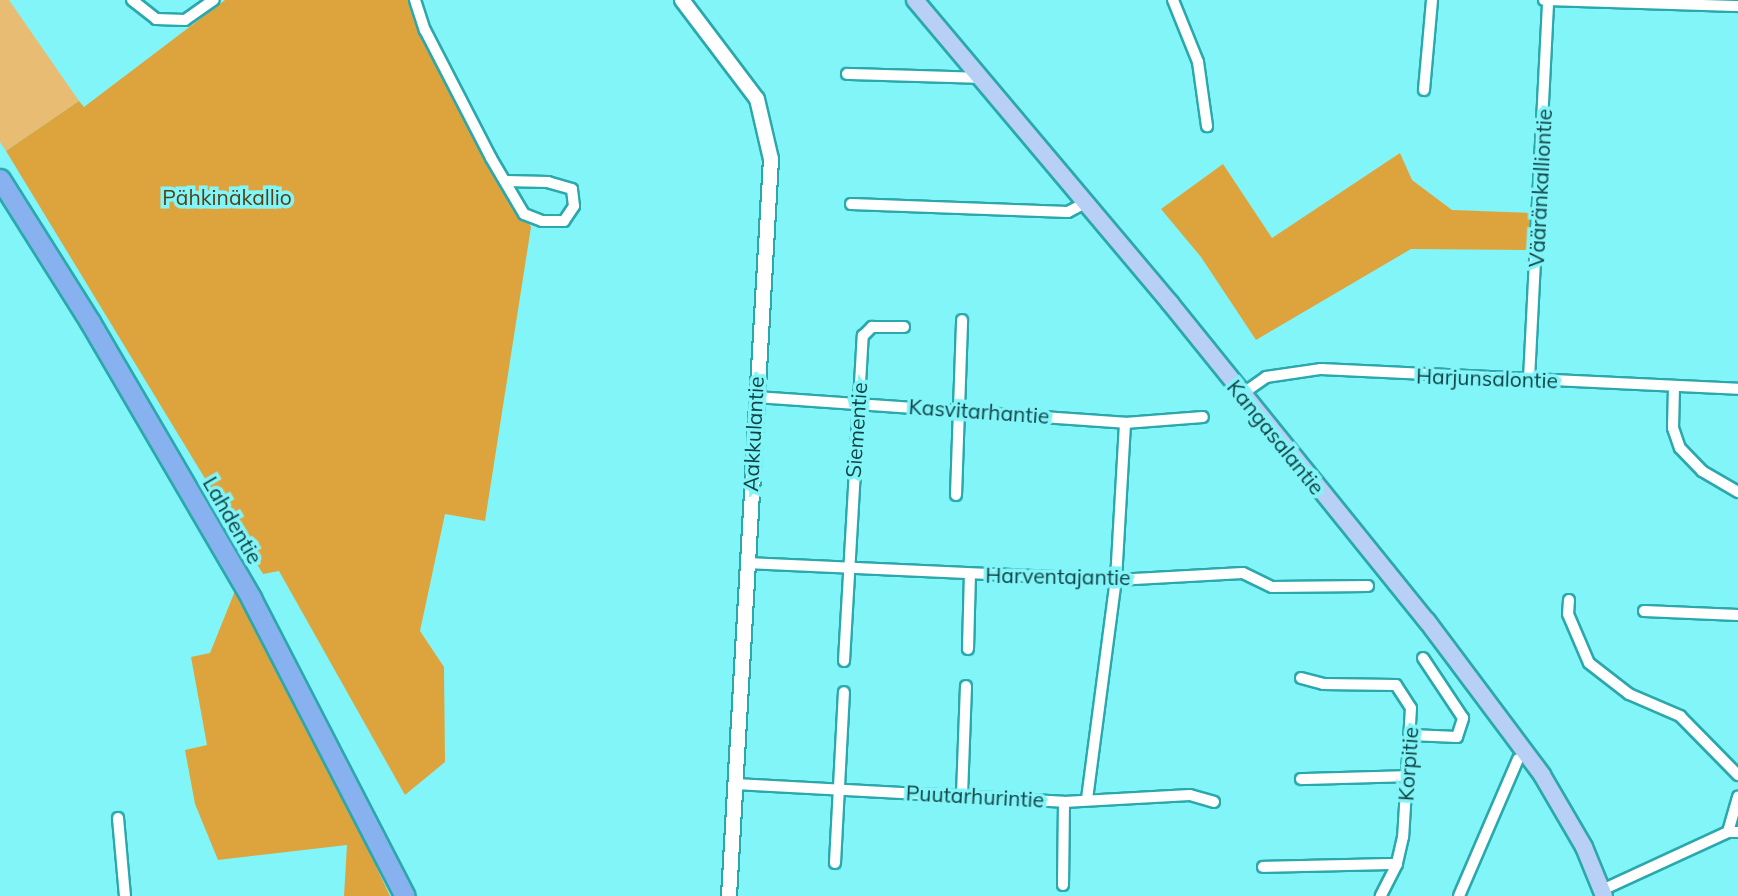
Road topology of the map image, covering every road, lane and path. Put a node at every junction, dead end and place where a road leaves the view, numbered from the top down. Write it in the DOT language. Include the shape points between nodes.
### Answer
graph roads {
  1 [pos="132,0"];
  2 [pos="214,0"];
  3 [pos="415,0"];
  4 [pos="682,0"];
  5 [pos="915,0"];
  6 [pos="1173,0"];
  7 [pos="1432,0"];
  8 [pos="1546,0"];
  9 [pos="1738,6"];
  10 [pos="847,74"];
  11 [pos="980,78"];
  12 [pos="1424,90"];
  13 [pos="1207,126"];
  14 [pos="0,180"];
  15 [pos="505,181"];
  16 [pos="1085,203"];
  17 [pos="851,204"];
  18 [pos="962,320"];
  19 [pos="904,327"];
  20 [pos="1529,379"];
  21 [pos="1674,387"];
  22 [pos="1738,388"];
  23 [pos="1242,394"];
  24 [pos="756,397"];
  25 [pos="858,403"];
  26 [pos="958,409"];
  27 [pos="1203,417"];
  28 [pos="1125,422"];
  29 [pos="1738,492"];
  30 [pos="956,495"];
  31 [pos="746,563"];
  32 [pos="846,569"];
  33 [pos="970,574"];
  34 [pos="1116,580"];
  35 [pos="1368,586"];
  36 [pos="1569,600"];
  37 [pos="1644,611"];
  38 [pos="1738,615"];
  39 [pos="968,649"];
  40 [pos="1423,658"];
  41 [pos="844,661"];
  42 [pos="1301,678"];
  43 [pos="966,686"];
  44 [pos="844,692"];
  45 [pos="1411,735"];
  46 [pos="1518,759"];
  47 [pos="1738,775"];
  48 [pos="1407,776"];
  49 [pos="1301,779"];
  50 [pos="735,784"];
  51 [pos="837,789"];
  52 [pos="962,795"];
  53 [pos="1738,796"];
  54 [pos="1087,799"];
  55 [pos="1064,802"];
  56 [pos="1214,802"];
  57 [pos="118,818"];
  58 [pos="1733,832"];
  59 [pos="835,863"];
  60 [pos="1397,864"];
  61 [pos="1263,867"];
  62 [pos="1063,885"];
  63 [pos="1603,893"];
  64 [pos="125,896"];
  65 [pos="405,896"];
  66 [pos="729,896"];
  67 [pos="1381,896"];
  68 [pos="1459,896"];
  1 -- 2 [label="street" via="156,19 185,20"];
  3 -- 15 [label="street" via="425,30"];
  4 -- 24 [label="street, Aakkulantie" via="757,99 768,136 771,159"];
  5 -- 11 [label="main road, Kangasalantie"];
  6 -- 13 [label="street" via="1198,62"];
  7 -- 12 [label="street"];
  8 -- 9 [label="street"];
  8 -- 20 [label="street, Vääränkalliontie"];
  10 -- 11 [label="street"];
  11 -- 16 [label="main road, Kangasalantie"];
  14 -- 65 [label="highway, Lahdentie" via="96,332 251,598"];
  15 -- 15 [label="street" via="524,214 542,221 564,220 574,206 572,189 548,182"];
  16 -- 17 [label="street" via="1068,212"];
  16 -- 23 [label="main road, Kangasalantie"];
  18 -- 26 [label="street"];
  19 -- 25 [label="street, Siementie" via="872,327 863,337"];
  20 -- 21 [label="street, Harjunsalontie"];
  20 -- 23 [label="street, Harjunsalontie" via="1321,369 1266,377"];
  21 -- 22 [label="street, Harjunsalontie"];
  21 -- 29 [label="street" via="1674,428 1680,448 1702,471"];
  23 -- 63 [label="main road, Kangasalantie" via="1514,736 1558,801"];
  24 -- 25 [label="street, Kasvitarhantie"];
  24 -- 31 [label="street, Aakkulantie"];
  25 -- 26 [label="street, Kasvitarhantie"];
  25 -- 32 [label="street, Siementie"];
  26 -- 28 [label="street, Kasvitarhantie"];
  26 -- 30 [label="street"];
  27 -- 28 [label="street, Kasvitarhantie"];
  28 -- 34 [label="street"];
  31 -- 32 [label="street, Harventajantie"];
  31 -- 50 [label="street, Aakkulantie"];
  32 -- 33 [label="street, Harventajantie"];
  32 -- 41 [label="street, Siementie"];
  33 -- 34 [label="street, Harventajantie"];
  33 -- 39 [label="street"];
  34 -- 35 [label="street, Harventajantie" via="1243,573 1272,587"];
  34 -- 54 [label="street"];
  36 -- 47 [label="street" via="1567,614 1590,663 1629,694 1680,716"];
  37 -- 38 [label="street"];
  40 -- 45 [label="street" via="1464,718 1457,737"];
  42 -- 45 [label="street, Korpitie" via="1323,684 1396,685 1411,708"];
  43 -- 52 [label="street"];
  44 -- 51 [label="street"];
  45 -- 48 [label="street, Korpitie"];
  46 -- 68 [label="street"];
  48 -- 49 [label="street"];
  48 -- 60 [label="street, Korpitie"];
  50 -- 51 [label="street, Puutarhurintie"];
  50 -- 66 [label="street, Aakkulantie"];
  51 -- 52 [label="street, Puutarhurintie"];
  51 -- 59 [label="street"];
  52 -- 55 [label="street, Puutarhurintie"];
  53 -- 58 [label="street"];
  54 -- 55 [label="street, Puutarhurintie"];
  54 -- 56 [label="street, Puutarhurintie" via="1190,795"];
  55 -- 62 [label="street"];
  57 -- 64 [label="street"];
  58 -- 63 [label="street"];
  60 -- 61 [label="street"];
  60 -- 67 [label="street, Korpitie"];
}
